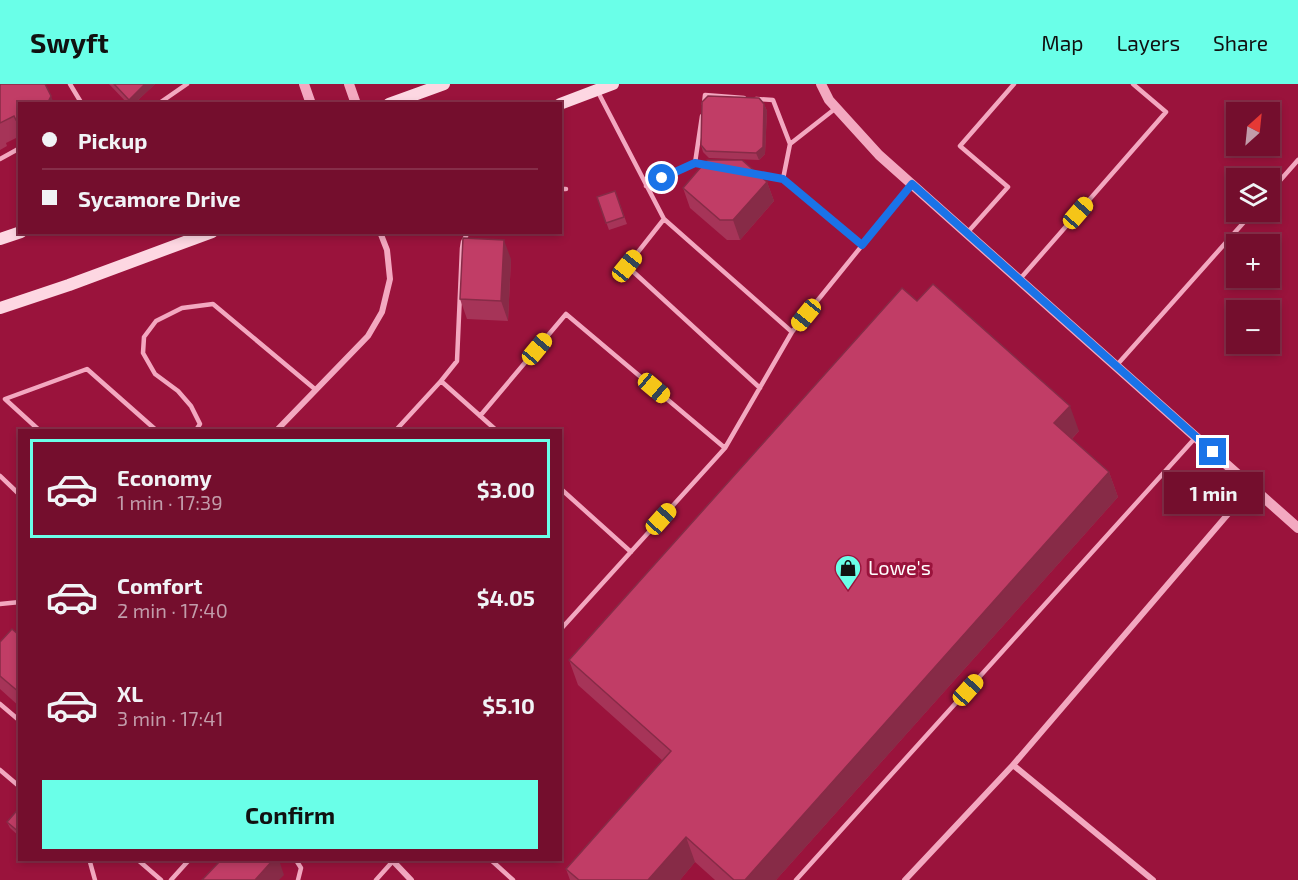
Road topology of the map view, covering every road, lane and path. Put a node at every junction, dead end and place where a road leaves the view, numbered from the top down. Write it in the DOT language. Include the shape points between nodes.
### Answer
graph roads {
  1 [pos="70,84"];
  2 [pos="187,84"];
  3 [pos="304,84"];
  4 [pos="349,84"];
  5 [pos="444,84"];
  6 [pos="613,84"];
  7 [pos="821,84"];
  8 [pos="1014,84"];
  9 [pos="1133,84"];
  10 [pos="597,90"];
  11 [pos="81,102"];
  12 [pos="161,102"];
  13 [pos="311,102"];
  14 [pos="355,102"];
  15 [pos="394,102"];
  16 [pos="562,103"];
  17 [pos="836,108"];
  18 [pos="790,144"];
  19 [pos="18,149"];
  20 [pos="0,159"];
  21 [pos="1298,160"];
  22 [pos="695,163"];
  23 [pos="717,167"];
  24 [pos="750,173"];
  25 [pos="783,179"];
  26 [pos="1280,180"];
  27 [pos="912,184"];
  28 [pos="646,186"];
  29 [pos="664,219"];
  30 [pos="1244,222"];
  31 [pos="18,233"];
  32 [pos="967,233"];
  33 [pos="207,234"];
  34 [pos="381,234"];
  35 [pos="467,234"];
  36 [pos="0,239"];
  37 [pos="862,245"];
  38 [pos="1019,280"];
  39 [pos="0,308"];
  40 [pos="792,332"];
  41 [pos="1116,366"];
  42 [pos="441,381"];
  43 [pos="760,387"];
  44 [pos="316,390"];
  45 [pos="480,416"];
  46 [pos="38,429"];
  47 [pos="155,429"];
  48 [pos="197,429"];
  49 [pos="281,429"];
  50 [pos="397,429"];
  51 [pos="495,429"];
  52 [pos="1196,437"];
  53 [pos="725,448"];
  54 [pos="0,476"];
  55 [pos="1252,486"];
  56 [pos="562,490"];
  57 [pos="18,493"];
  58 [pos="1298,528"];
  59 [pos="631,552"];
  60 [pos="18,602"];
  61 [pos="0,604"];
  62 [pos="562,628"];
  63 [pos="0,704"];
  64 [pos="18,719"];
  65 [pos="1013,765"];
  66 [pos="0,770"];
  67 [pos="18,785"];
  68 [pos="91,861"];
  69 [pos="139,861"];
  70 [pos="188,861"];
  71 [pos="297,861"];
  72 [pos="392,861"];
  73 [pos="394,861"];
  74 [pos="492,861"];
  75 [pos="95,880"];
  76 [pos="161,880"];
  77 [pos="171,880"];
  78 [pos="298,880"];
  79 [pos="376,880"];
  80 [pos="411,880"];
  81 [pos="513,880"];
  82 [pos="796,880"];
  83 [pos="904,880"];
  84 [pos="1153,880"];
  1 -- 11 [label="lane"];
  2 -- 12 [label="lane"];
  3 -- 13 [label="street"];
  4 -- 14 [label="street"];
  5 -- 15 [label="main road"];
  6 -- 10 [label="main road"];
  7 -- 17 [label="street"];
  8 -- 32 [label="lane" via="960,146 1008,187"];
  9 -- 38 [label="lane" via="1166,112"];
  10 -- 16 [label="main road"];
  10 -- 28 [label="lane"];
  17 -- 18 [label="lane"];
  17 -- 27 [label="street"];
  18 -- 22 [label="lane" via="773,100 705,95"];
  18 -- 25 [label="lane"];
  19 -- 20 [label="lane"];
  21 -- 26 [label="lane"];
  22 -- 23 [label="lane"];
  22 -- 28 [label="lane"];
  24 -- 25 [label="lane"];
  25 -- 37 [label="lane"];
  27 -- 32 [label="street"];
  27 -- 37 [label="lane"];
  28 -- 29 [label="lane"];
  29 -- 40 [label="lane"];
  29 -- 43 [label="lane" via="627,266"];
  30 -- 41 [label="lane"];
  31 -- 36 [label="main road"];
  32 -- 38 [label="street"];
  33 -- 39 [label="main road"];
  34 -- 44 [label="street" via="390,279 382,312 368,336"];
  35 -- 42 [label="lane" via="462,248 457,362"];
  37 -- 40 [label="lane"];
  38 -- 41 [label="street"];
  40 -- 43 [label="lane"];
  41 -- 52 [label="street"];
  42 -- 45 [label="lane"];
  42 -- 50 [label="lane"];
  43 -- 53 [label="lane"];
  44 -- 48 [label="lane" via="213,304 182,308 156,321 144,337 143,353 155,374 191,406 200,424"];
  44 -- 49 [label="street"];
  45 -- 51 [label="lane"];
  45 -- 53 [label="lane" via="566,314"];
  46 -- 47 [label="lane" via="5,399 87,369"];
  52 -- 55 [label="street"];
  52 -- 82 [label="lane"];
  53 -- 59 [label="lane"];
  54 -- 57 [label="lane"];
  55 -- 58 [label="street"];
  55 -- 65 [label="street"];
  56 -- 59 [label="lane"];
  59 -- 62 [label="lane"];
  60 -- 61 [label="lane"];
  63 -- 64 [label="lane"];
  65 -- 83 [label="street"];
  65 -- 84 [label="street"];
  66 -- 67 [label="lane"];
  68 -- 75 [label="lane"];
  69 -- 76 [label="lane"];
  70 -- 77 [label="lane"];
  71 -- 78 [label="lane" via="301,868"];
  72 -- 79 [label="lane"];
  73 -- 80 [label="street"];
  74 -- 81 [label="lane"];
}
